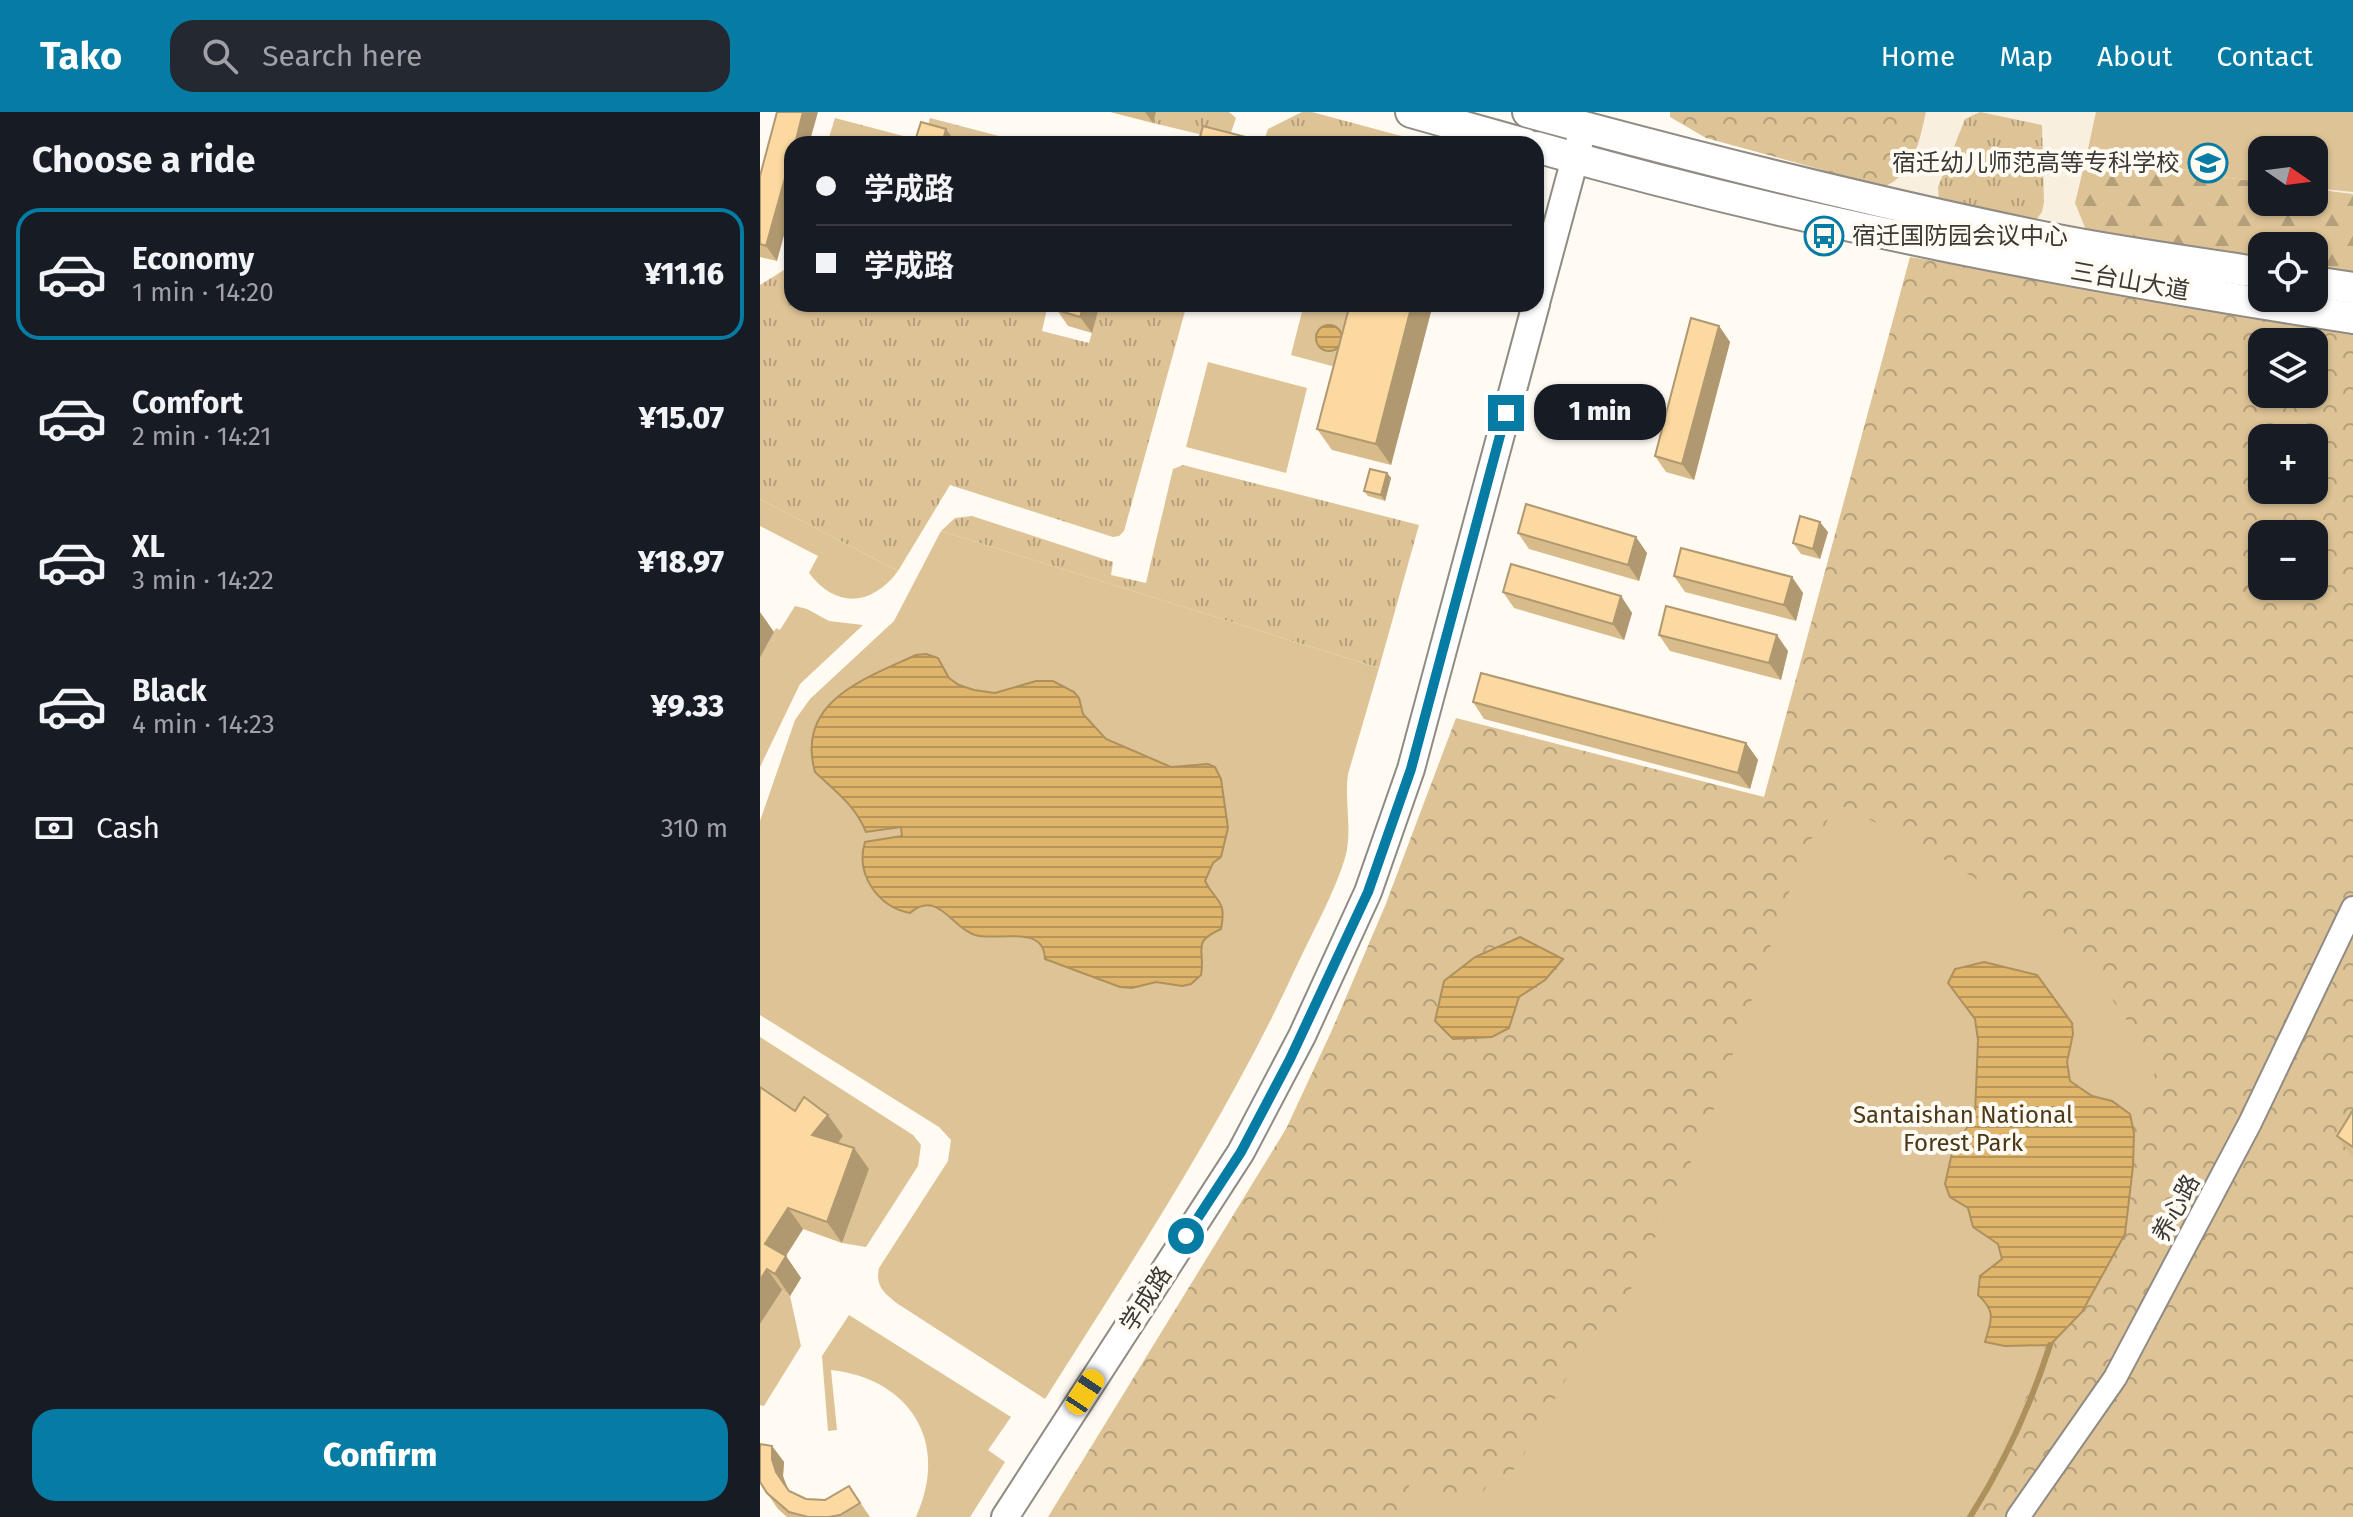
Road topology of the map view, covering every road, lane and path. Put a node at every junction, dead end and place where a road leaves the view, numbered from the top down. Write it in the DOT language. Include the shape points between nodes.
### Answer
graph roads {
  1 [pos="1411,112"];
  2 [pos="1528,112"];
  3 [pos="1573,118"];
  4 [pos="1496,136"];
  5 [pos="1546,150"];
  6 [pos="1544,181"];
  7 [pos="2248,271"];
  8 [pos="2328,284"];
  9 [pos="2353,288"];
  10 [pos="1534,312"];
  11 [pos="2353,318"];
  12 [pos="2353,908"];
  13 [pos="1005,1517"];
  14 [pos="2018,1517"];
  1 -- 4 [label="main road, 三台山大道"];
  2 -- 3 [label="main road, 三台山大道"];
  3 -- 5 [label="main road, 学成路"];
  3 -- 7 [label="main road, 三台山大道" via="1879,201 2055,240"];
  5 -- 6 [label="street, 学成路"];
  5 -- 11 [label="main road, 三台山大道" via="1752,205 1943,246"];
  8 -- 9 [label="main road"];
  10 -- 13 [label="street, 学成路" via="1411,769 1368,892 1241,1152"];
  12 -- 14 [label="street, 养心路" via="2250,1123 2115,1378"];
}
